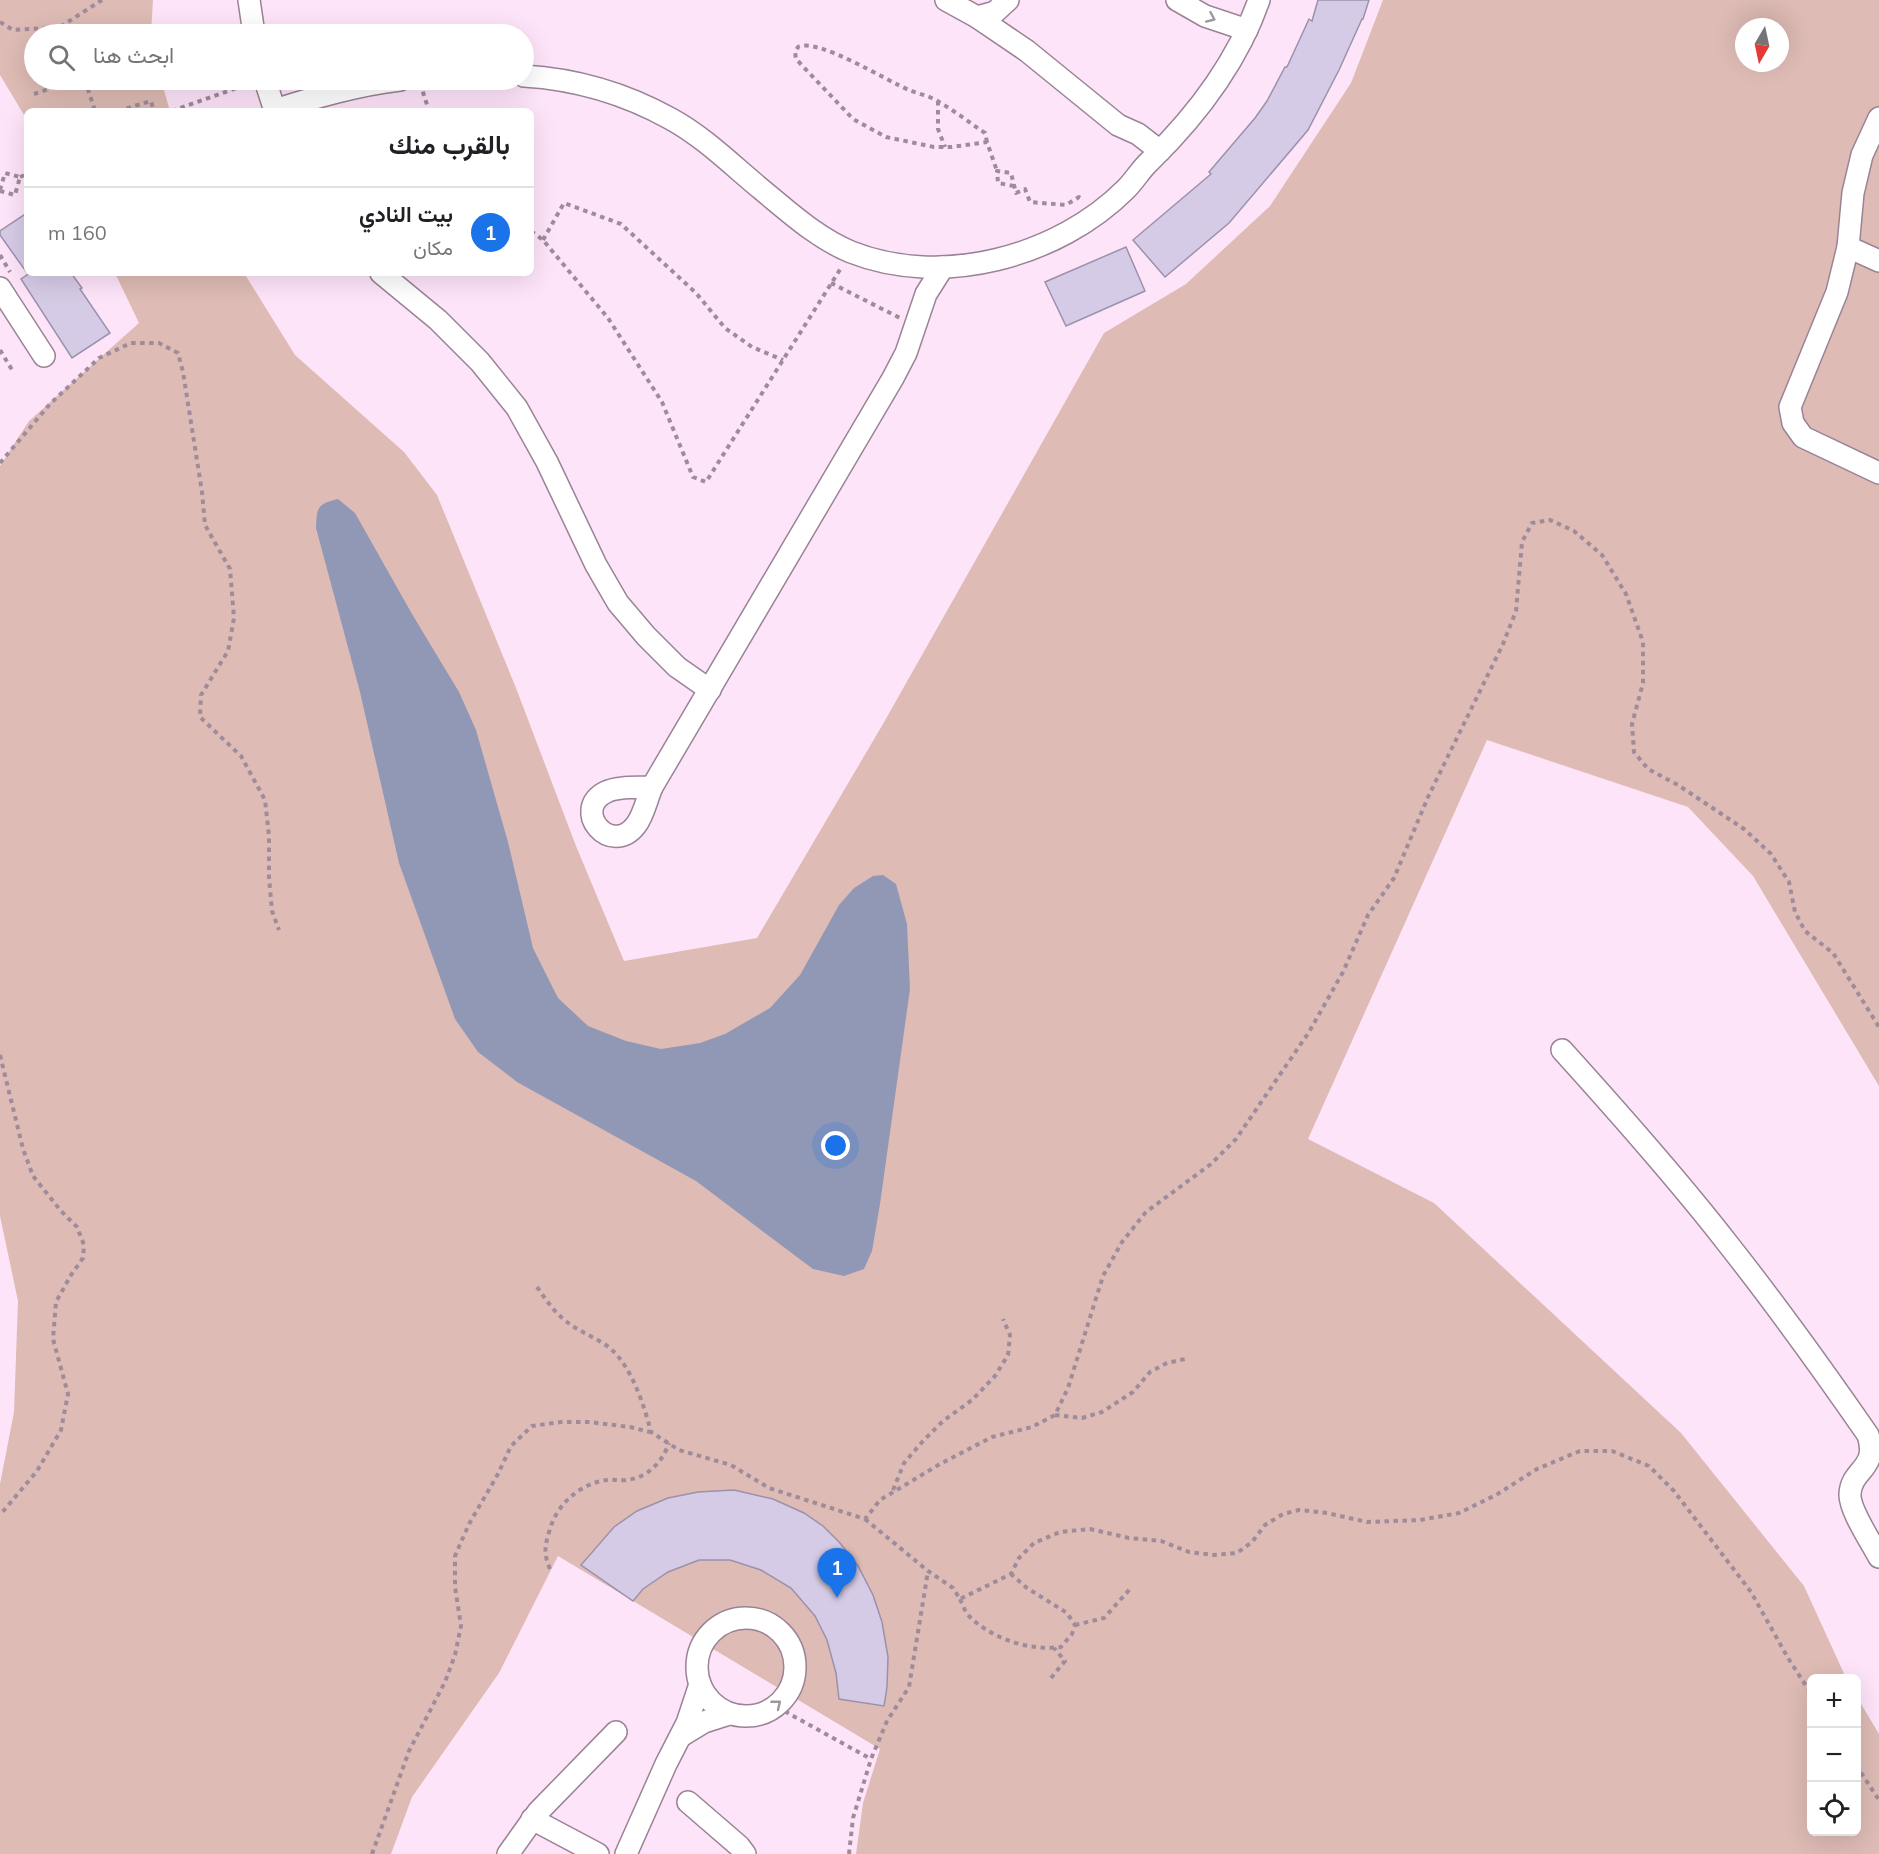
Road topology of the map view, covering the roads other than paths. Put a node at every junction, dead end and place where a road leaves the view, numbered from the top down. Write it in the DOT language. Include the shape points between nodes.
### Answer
graph roads {
  1 [pos="249,0"];
  2 [pos="946,0"];
  3 [pos="1008,0"];
  4 [pos="1177,0"];
  5 [pos="1259,0"];
  6 [pos="977,17"];
  7 [pos="253,24"];
  8 [pos="1247,30"];
  9 [pos="534,77"];
  10 [pos="262,90"];
  11 [pos="342,90"];
  12 [pos="273,108"];
  13 [pos="284,108"];
  14 [pos="1879,118"];
  15 [pos="1154,157"];
  16 [pos="1848,247"];
  17 [pos="1879,261"];
  18 [pos="907,266"];
  19 [pos="943,267"];
  20 [pos="385,276"];
  21 [pos="0,288"];
  22 [pos="922,305"];
  23 [pos="44,356"];
  24 [pos="1879,473"];
  25 [pos="710,690"];
  26 [pos="652,787"];
  27 [pos="1562,1050"];
  28 [pos="1879,1557"];
  29 [pos="700,1684"];
  30 [pos="729,1714"];
  31 [pos="616,1732"];
  32 [pos="681,1736"];
  33 [pos="688,1802"];
  34 [pos="532,1820"];
  35 [pos="508,1854"];
  36 [pos="598,1854"];
  37 [pos="626,1854"];
  38 [pos="745,1854"];
  1 -- 7 [label="street"];
  2 -- 6 [label="street"];
  3 -- 6 [label="street" via="995,12"];
  4 -- 8 [label="street, one-way" via="1205,16"];
  5 -- 8 [label="street"];
  6 -- 15 [label="street" via="1027,51"];
  8 -- 15 [label="street" via="1208,98"];
  9 -- 18 [label="street" via="586,85 631,99 673,120 798,220 851,252"];
  10 -- 12 [label="street"];
  11 -- 13 [label="street"];
  14 -- 16 [label="street" via="1862,155 1853,193"];
  15 -- 19 [label="street" via="1126,189 1098,212 1054,239 1013,256"];
  16 -- 17 [label="street"];
  16 -- 24 [label="street" via="1837,292 1790,407 1793,423 1803,436"];
  18 -- 19 [label="street"];
  18 -- 22 [label="street"];
  19 -- 22 [label="street"];
  20 -- 25 [label="street" via="438,320 480,362 517,408 618,603 677,667"];
  21 -- 23 [label="street"];
  22 -- 25 [label="street" via="894,378"];
  25 -- 26 [label="street"];
  27 -- 28 [label="street" via="1727,1242 1868,1435 1871,1454 1852,1484 1850,1499"];
  29 -- 30 [label="street" via="708,1699"];
  30 -- 29 [label="street, one-way" via="766,1713 777,1707 791,1689 796,1667 791,1645 776,1627 743,1618 712,1631 700,1650"];
  29 -- 32 [label="street"];
  30 -- 32 [label="street" via="704,1722"];
  31 -- 34 [label="street"];
  32 -- 37 [label="street"];
  33 -- 38 [label="street"];
  34 -- 35 [label="street"];
  34 -- 36 [label="street"];
}
